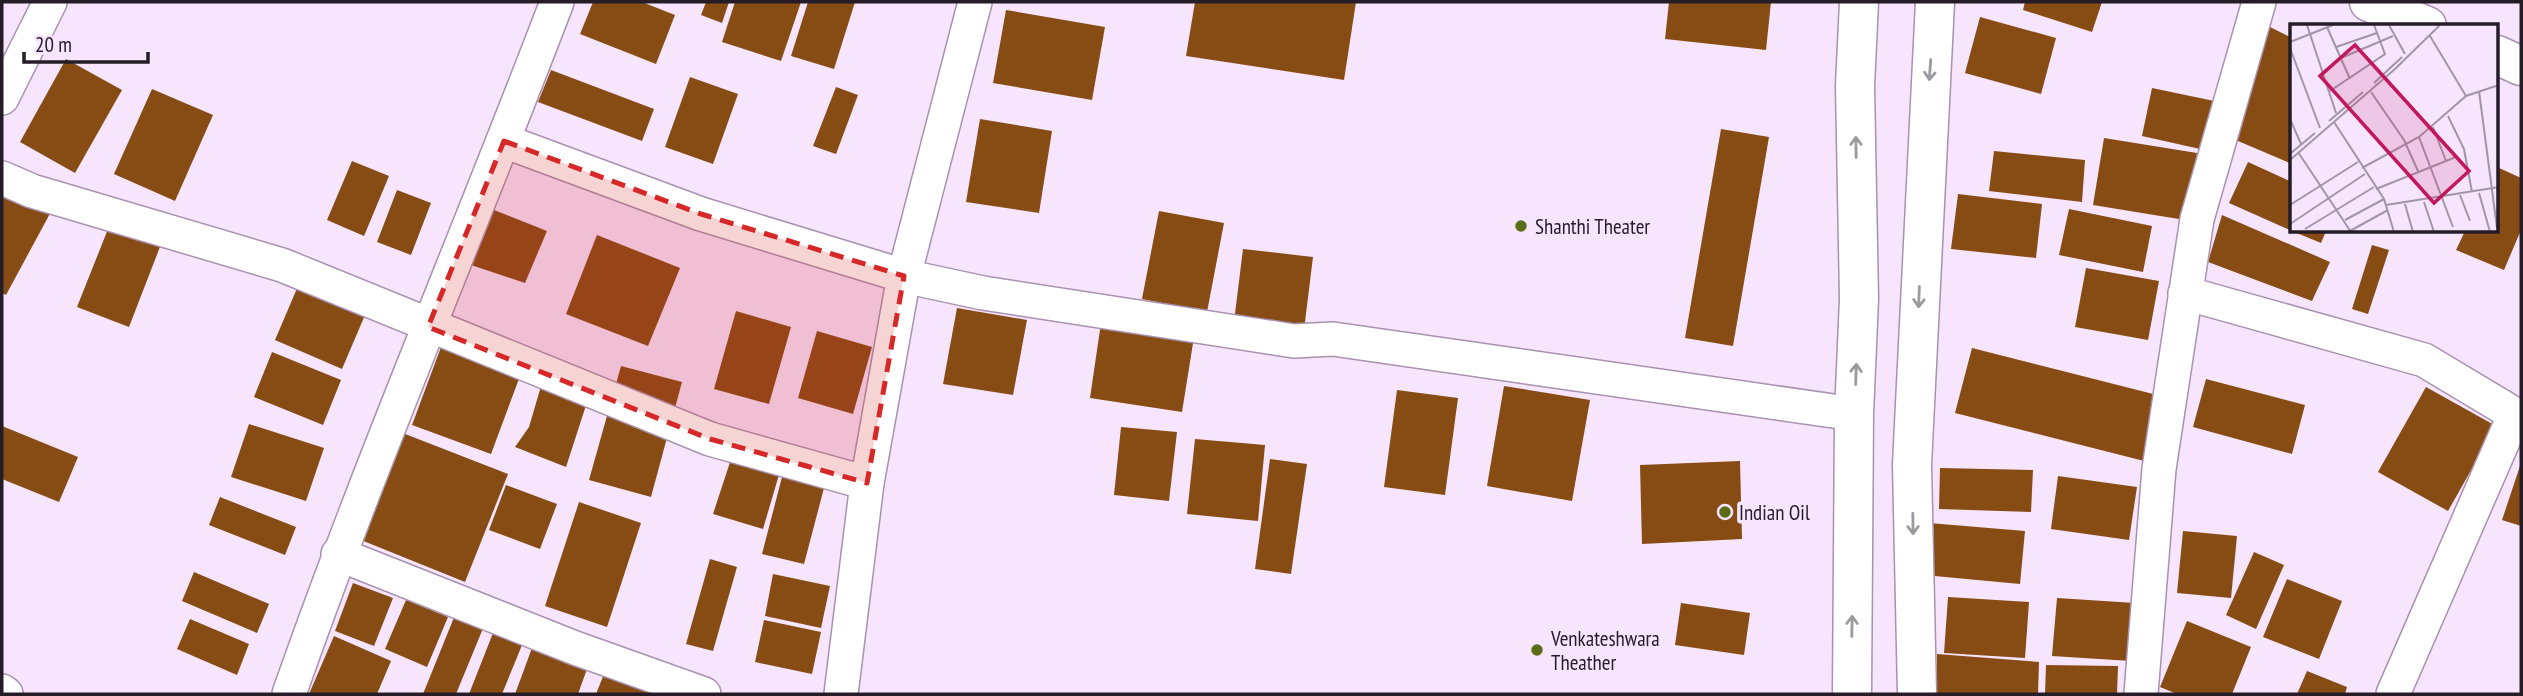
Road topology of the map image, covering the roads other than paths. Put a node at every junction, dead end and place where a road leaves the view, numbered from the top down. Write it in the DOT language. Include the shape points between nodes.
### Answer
graph roads {
  1 [pos="50,2"];
  2 [pos="557,2"];
  3 [pos="1859,2"];
  4 [pos="1935,2"];
  5 [pos="2259,2"];
  6 [pos="2369,2"];
  7 [pos="970,3"];
  8 [pos="2422,24"];
  9 [pos="2498,55"];
  10 [pos="2521,66"];
  11 [pos="2,98"];
  12 [pos="504,141"];
  13 [pos="2,178"];
  14 [pos="904,276"];
  15 [pos="2185,293"];
  16 [pos="428,327"];
  17 [pos="1854,414"];
  18 [pos="2518,417"];
  19 [pos="867,482"];
  20 [pos="338,554"];
  21 [pos="289,694"];
  22 [pos="704,694"];
  23 [pos="841,694"];
  24 [pos="1852,694"];
  25 [pos="1917,694"];
  26 [pos="2141,694"];
  27 [pos="2393,694"];
  1 -- 11 [label="street"];
  2 -- 12 [label="street"];
  17 -- 3 [label="main road, one-way" via="1859,299 1855,86"];
  4 -- 25 [label="main road, one-way" via="1912,465"];
  5 -- 15 [label="street" via="2197,219"];
  6 -- 8 [label="main road"];
  7 -- 14 [label="street"];
  9 -- 10 [label="main road"];
  12 -- 14 [label="street" via="701,214"];
  12 -- 16 [label="street"];
  13 -- 16 [label="street" via="32,191 282,265"];
  14 -- 17 [label="street" via="983,293 1294,341 1333,339"];
  14 -- 19 [label="street"];
  15 -- 18 [label="street" via="2424,360"];
  15 -- 26 [label="street" via="2159,469"];
  16 -- 19 [label="street" via="710,439"];
  16 -- 20 [label="street"];
  24 -- 17 [label="main road, one-way"];
  18 -- 27 [label="street"];
  19 -- 23 [label="street"];
  20 -- 21 [label="street"];
  20 -- 22 [label="street"];
}
